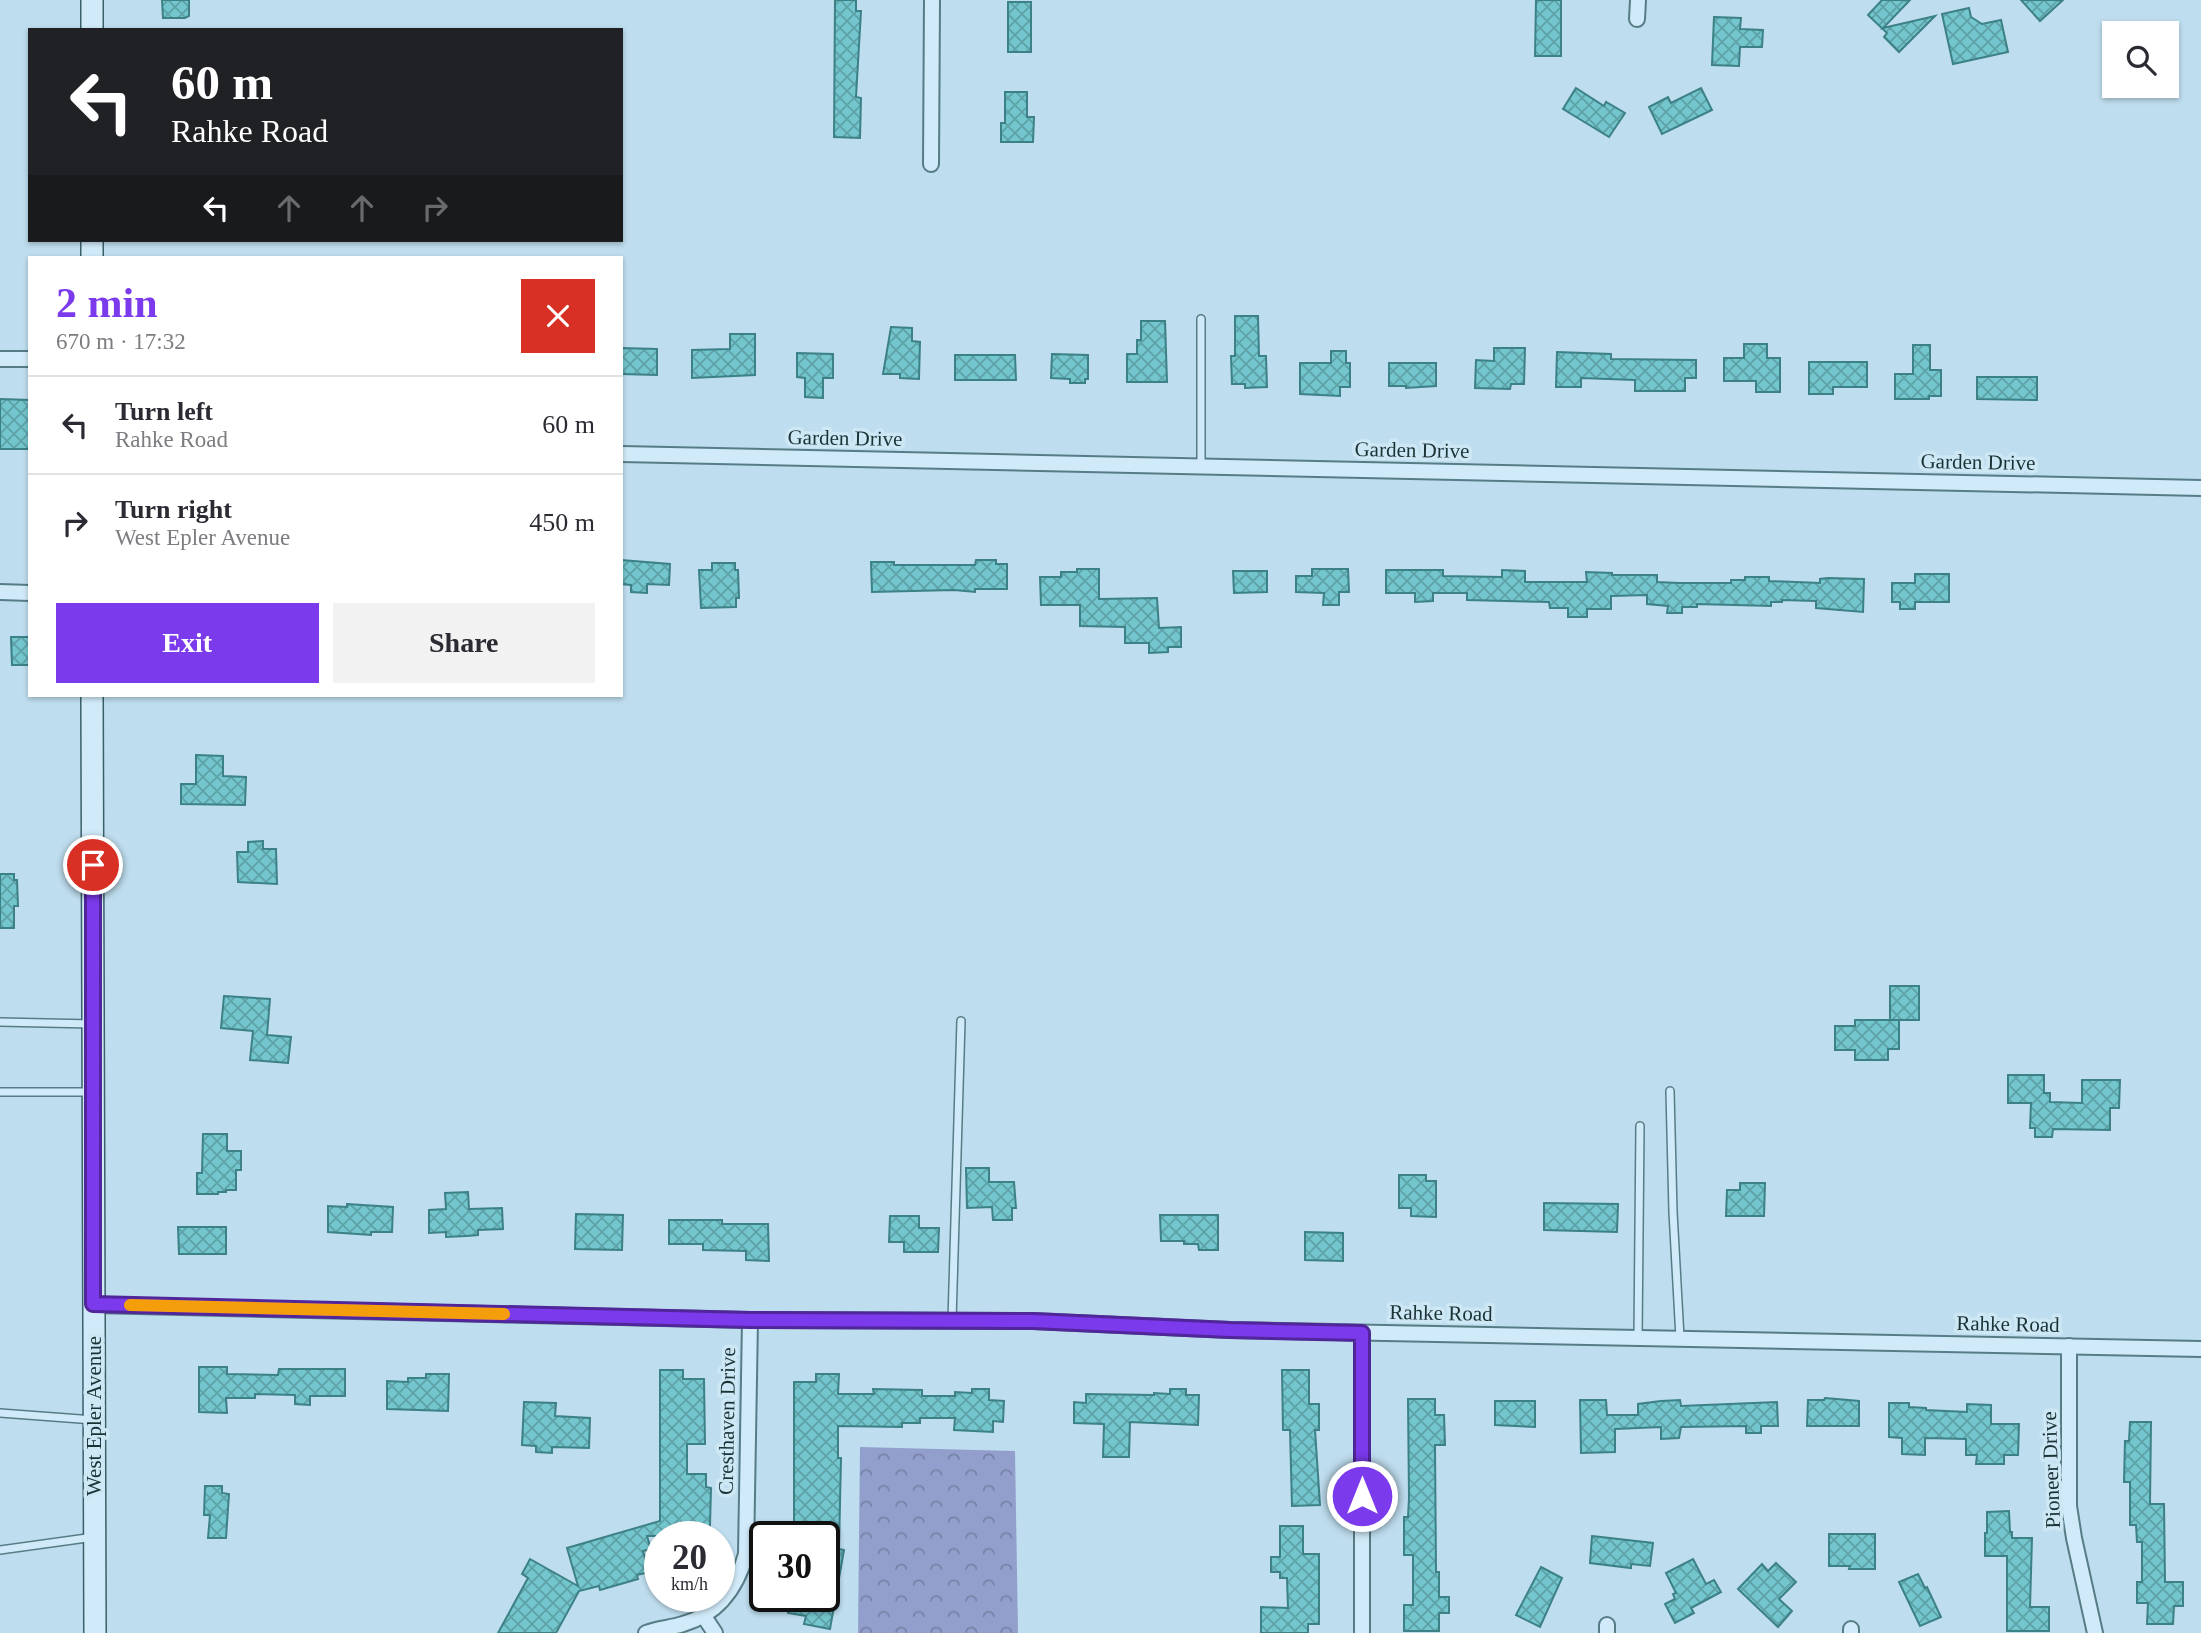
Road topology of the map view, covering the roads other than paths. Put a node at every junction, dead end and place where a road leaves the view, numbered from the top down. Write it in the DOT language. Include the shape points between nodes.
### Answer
graph roads {
  1 [pos="92,0"];
  2 [pos="932,0"];
  3 [pos="1638,0"];
  4 [pos="1637,19"];
  5 [pos="92,28"];
  6 [pos="931,164"];
  7 [pos="1201,319"];
  8 [pos="0,359"];
  9 [pos="28,359"];
  10 [pos="623,454"];
  11 [pos="1201,467"];
  12 [pos="2201,488"];
  13 [pos="0,592"];
  14 [pos="28,593"];
  15 [pos="92,697"];
  16 [pos="961,1021"];
  17 [pos="0,1022"];
  18 [pos="93,1024"];
  19 [pos="1670,1091"];
  20 [pos="0,1092"];
  21 [pos="93,1092"];
  22 [pos="1640,1126"];
  23 [pos="93,1304"];
  24 [pos="750,1320"];
  25 [pos="952,1321"];
  26 [pos="1362,1333"];
  27 [pos="1638,1338"];
  28 [pos="1681,1339"];
  29 [pos="2069,1346"];
  30 [pos="2201,1349"];
  31 [pos="0,1413"];
  32 [pos="94,1420"];
  33 [pos="94,1536"];
  34 [pos="0,1550"];
  35 [pos="703,1615"];
  36 [pos="95,1633"];
  37 [pos="646,1633"];
  38 [pos="715,1633"];
  39 [pos="1362,1633"];
  40 [pos="2095,1633"];
  1 -- 5 [label="street"];
  2 -- 6 [label="street"];
  3 -- 4 [label="street"];
  7 -- 11 [label="lane"];
  8 -- 9 [label="street"];
  10 -- 11 [label="street, Garden Drive"];
  11 -- 12 [label="street, Garden Drive"];
  13 -- 14 [label="street"];
  15 -- 18 [label="street, West Epler Avenue"];
  16 -- 25 [label="lane"];
  17 -- 18 [label="lane"];
  18 -- 21 [label="street, West Epler Avenue"];
  19 -- 28 [label="lane"];
  20 -- 21 [label="lane"];
  21 -- 23 [label="street, West Epler Avenue"];
  22 -- 27 [label="lane"];
  23 -- 24 [label="street, Rahke Road"];
  23 -- 32 [label="street, West Epler Avenue"];
  24 -- 25 [label="street, Rahke Road"];
  24 -- 35 [label="street, Cresthaven Drive" via="746,1554 732,1589"];
  25 -- 26 [label="street, Rahke Road"];
  26 -- 27 [label="street, Rahke Road"];
  26 -- 39 [label="street"];
  27 -- 28 [label="street, Rahke Road"];
  28 -- 29 [label="street, Rahke Road"];
  29 -- 30 [label="street, Rahke Road"];
  29 -- 40 [label="street, Pioneer Drive" via="2069,1506"];
  31 -- 32 [label="lane"];
  32 -- 33 [label="street, West Epler Avenue"];
  33 -- 34 [label="lane"];
  33 -- 36 [label="street, West Epler Avenue"];
  35 -- 37 [label="street, Cresthaven Drive"];
  35 -- 38 [label="street"];
}
